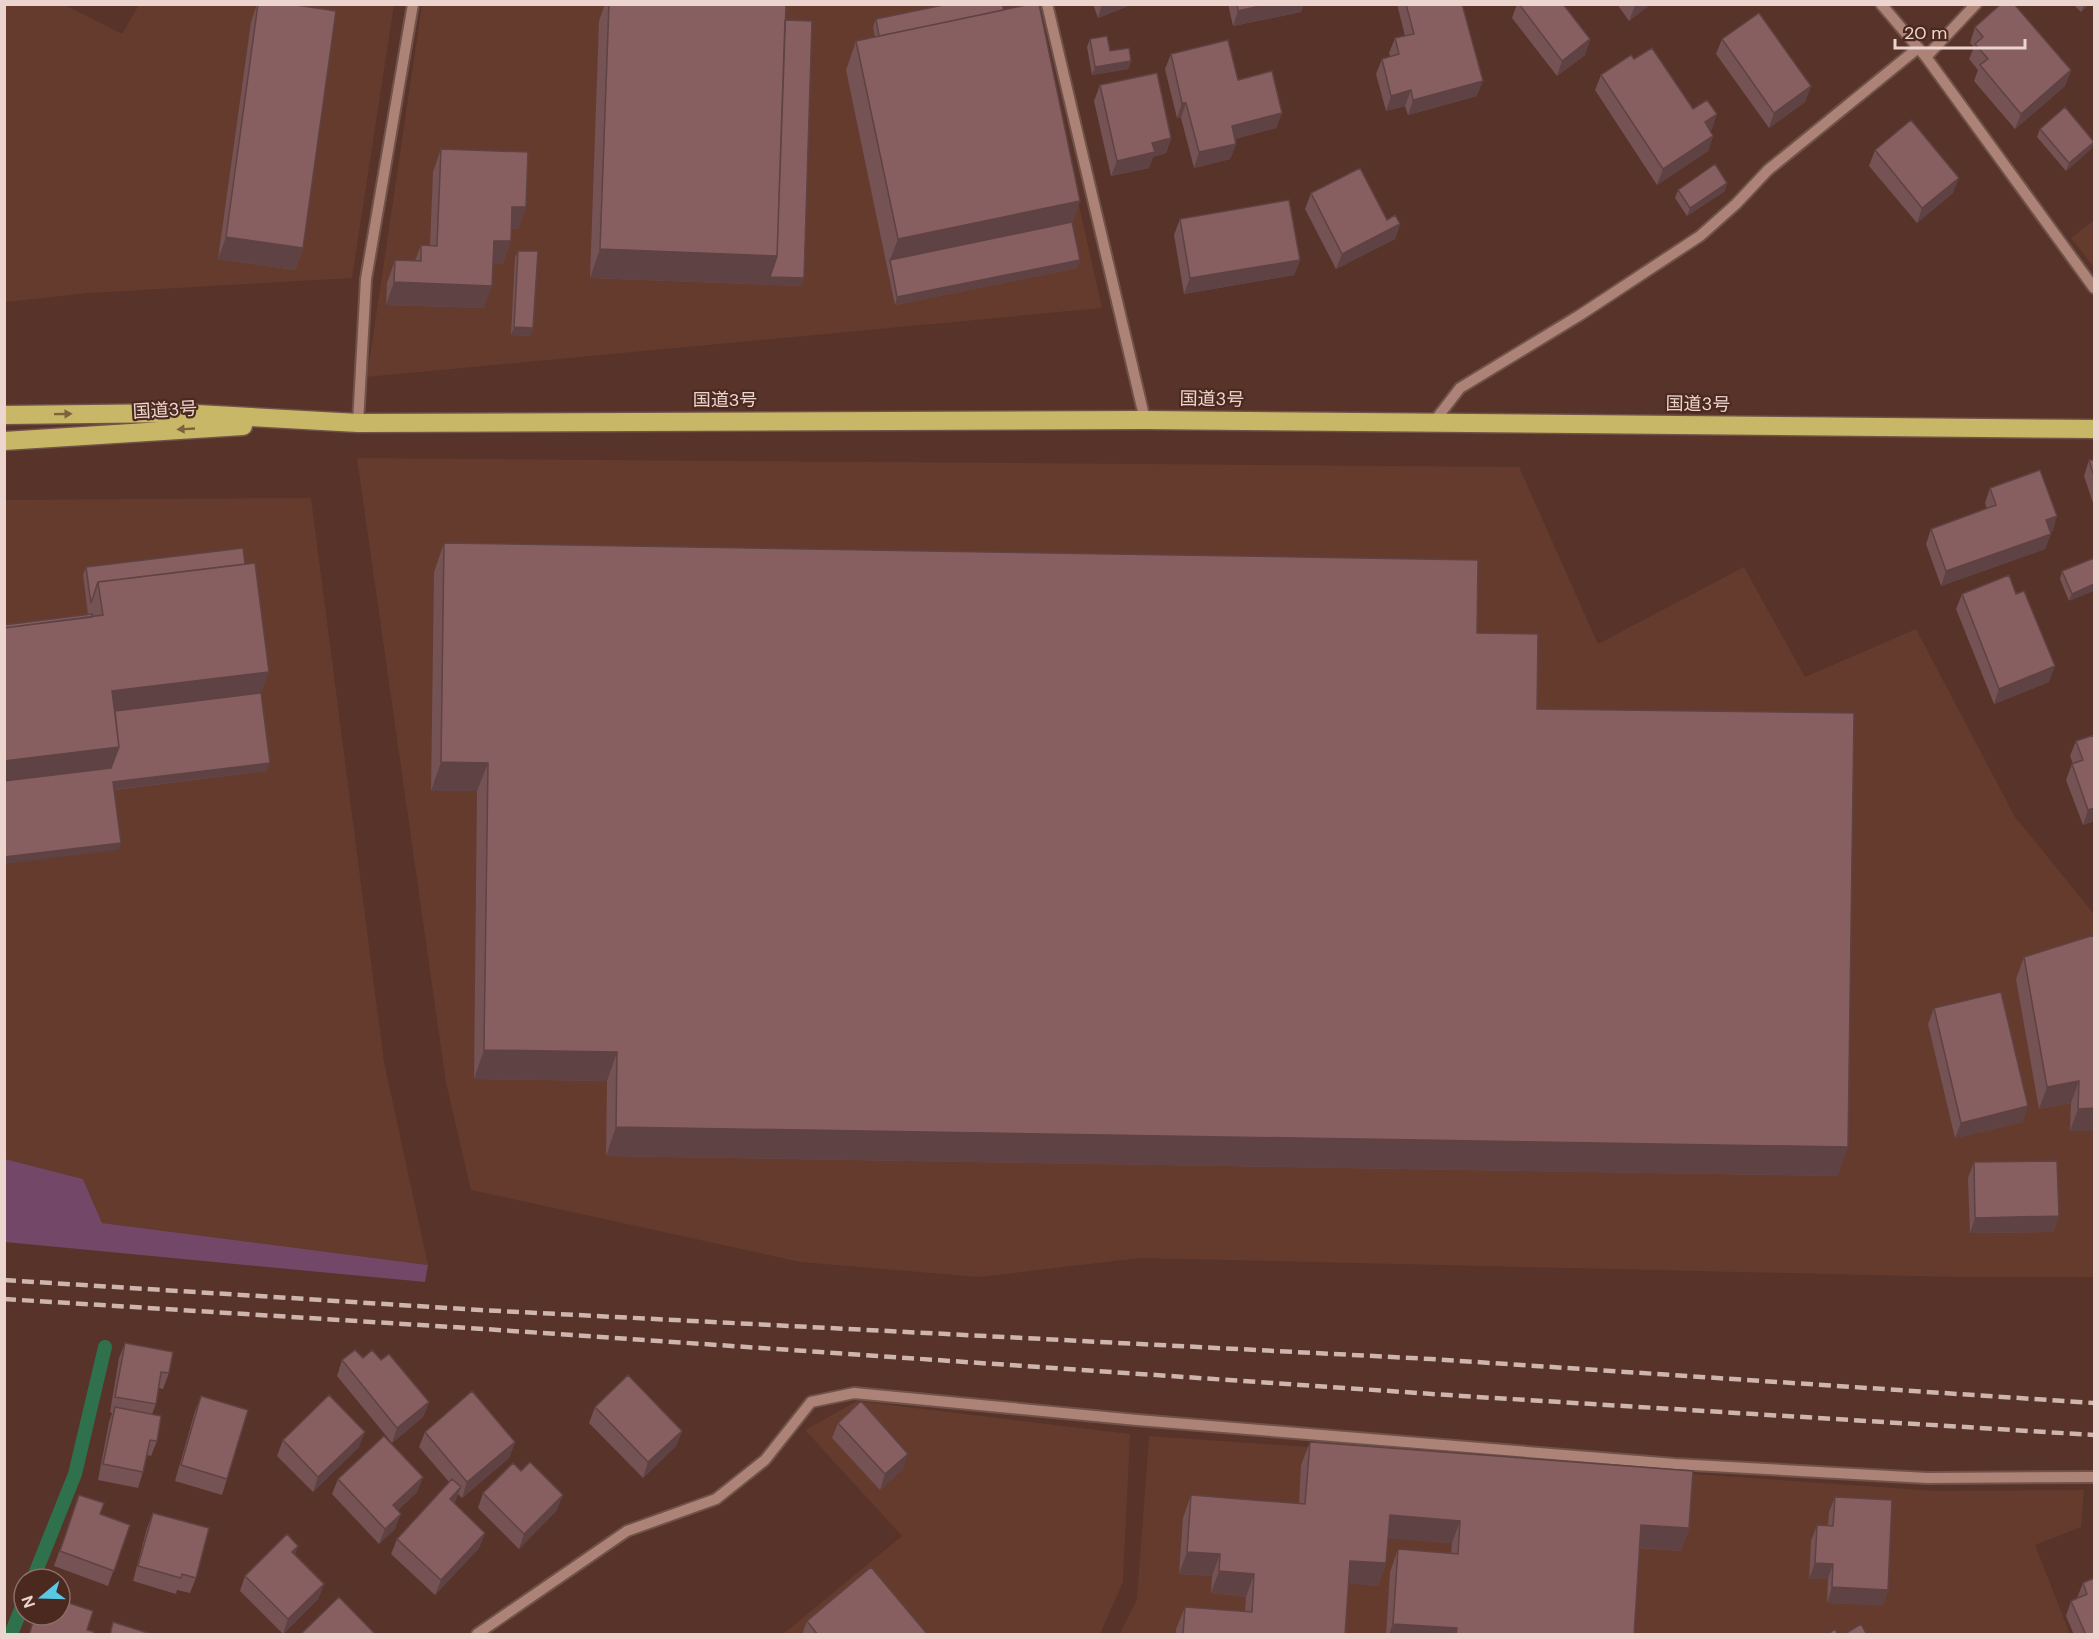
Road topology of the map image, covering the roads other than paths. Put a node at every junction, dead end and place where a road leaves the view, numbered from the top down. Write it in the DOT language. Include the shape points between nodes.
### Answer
graph roads {
  1 [pos="413,4"];
  2 [pos="1047,4"];
  3 [pos="1881,4"];
  4 [pos="1976,4"];
  5 [pos="1918,48"];
  6 [pos="1926,57"];
  7 [pos="2094,288"];
  8 [pos="4,415"];
  9 [pos="1145,420"];
  10 [pos="328,421"];
  11 [pos="358,423"];
  12 [pos="1433,423"];
  13 [pos="2094,429"];
  14 [pos="4,441"];
  15 [pos="2094,1477"];
  16 [pos="477,1635"];
  1 -- 11 [label="street" via="366,279"];
  2 -- 9 [label="street"];
  3 -- 5 [label="street"];
  4 -- 6 [label="street"];
  5 -- 6 [label="street"];
  5 -- 12 [label="street" via="1768,170 1700,236 1460,388"];
  6 -- 7 [label="street"];
  8 -- 10 [label="highway, 国道3号, one-way" via="179,413"];
  9 -- 11 [label="highway, 国道3号"];
  9 -- 12 [label="highway, 国道3号"];
  10 -- 11 [label="highway, 国道3号"];
  10 -- 14 [label="highway, 国道3号, one-way"];
  12 -- 13 [label="highway, 国道3号"];
  15 -- 16 [label="street" via="1927,1478 1675,1464 854,1393 811,1402 765,1460 716,1498 627,1531"];
}
